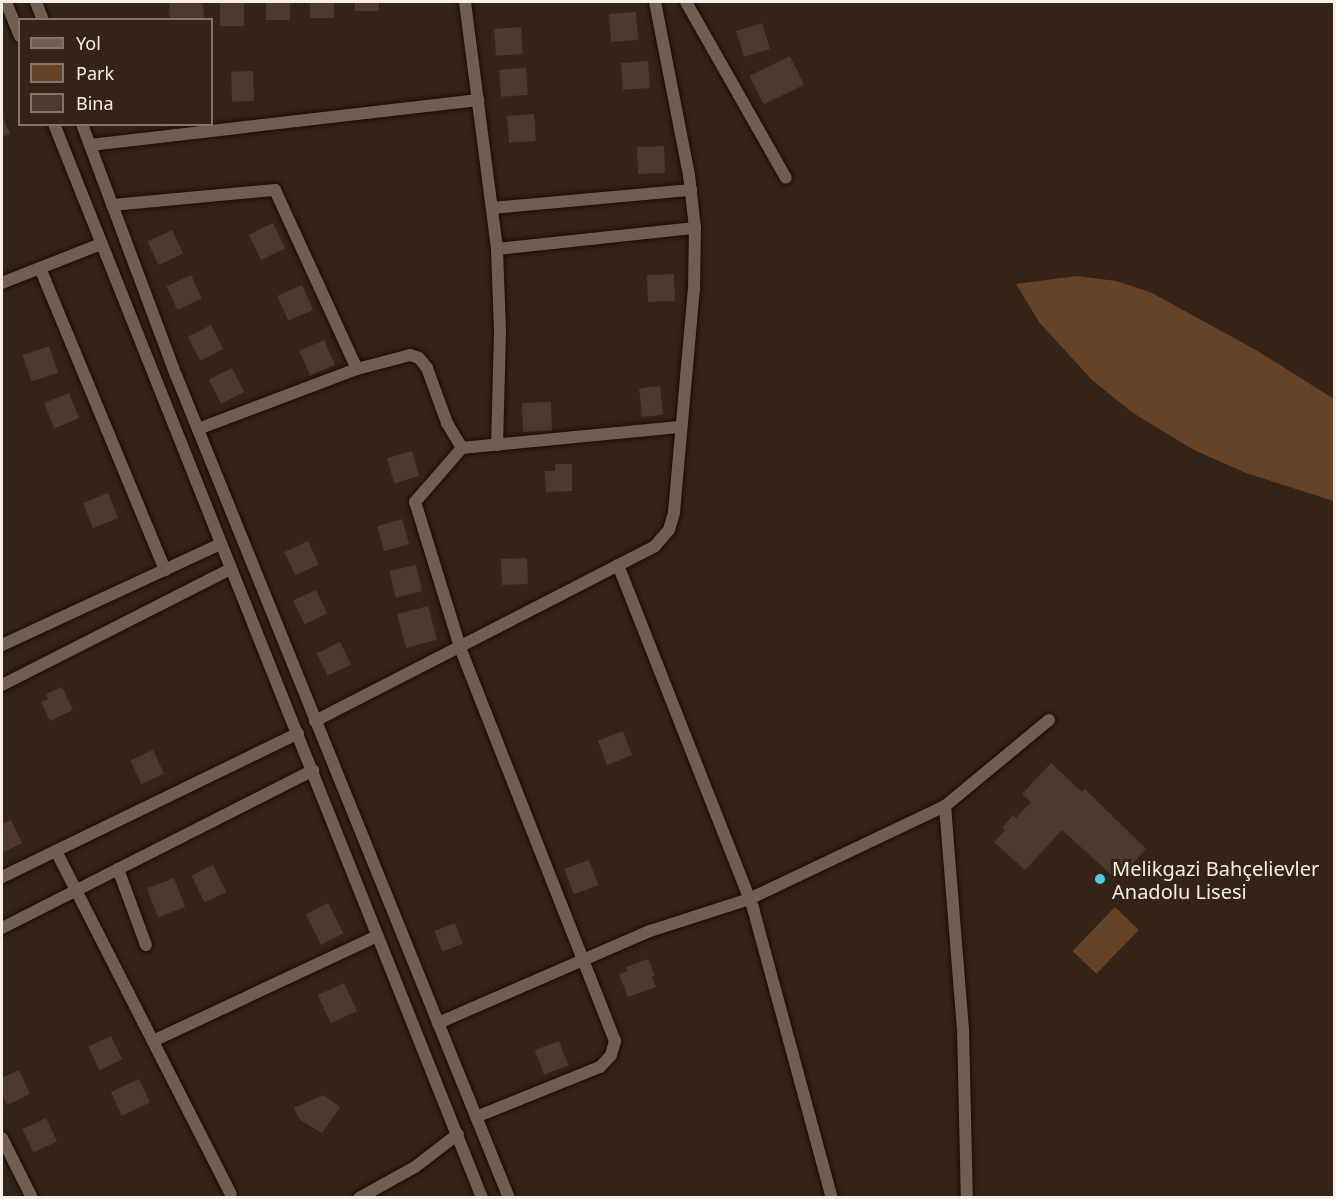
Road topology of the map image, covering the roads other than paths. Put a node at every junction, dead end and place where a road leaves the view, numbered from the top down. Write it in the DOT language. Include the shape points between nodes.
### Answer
graph roads {
  1 [pos="6,2"];
  2 [pos="36,2"];
  3 [pos="465,2"];
  4 [pos="655,2"];
  5 [pos="686,2"];
  6 [pos="42,18"];
  7 [pos="18,31"];
  8 [pos="478,100"];
  9 [pos="55,126"];
  10 [pos="83,126"];
  11 [pos="90,146"];
  12 [pos="786,178"];
  13 [pos="691,190"];
  14 [pos="112,205"];
  15 [pos="492,208"];
  16 [pos="694,228"];
  17 [pos="101,244"];
  18 [pos="497,249"];
  19 [pos="40,268"];
  20 [pos="2,283"];
  21 [pos="357,369"];
  22 [pos="681,428"];
  23 [pos="198,429"];
  24 [pos="497,445"];
  25 [pos="462,448"];
  26 [pos="221,544"];
  27 [pos="618,565"];
  28 [pos="231,568"];
  29 [pos="165,570"];
  30 [pos="2,645"];
  31 [pos="460,647"];
  32 [pos="2,686"];
  33 [pos="1049,720"];
  34 [pos="315,721"];
  35 [pos="298,733"];
  36 [pos="313,770"];
  37 [pos="945,806"];
  38 [pos="56,851"];
  39 [pos="118,869"];
  40 [pos="2,877"];
  41 [pos="76,890"];
  42 [pos="750,899"];
  43 [pos="2,928"];
  44 [pos="377,936"];
  45 [pos="146,945"];
  46 [pos="585,959"];
  47 [pos="438,1023"];
  48 [pos="153,1041"];
  49 [pos="476,1117"];
  50 [pos="458,1134"];
  51 [pos="2,1138"];
  52 [pos="231,1196"];
  53 [pos="32,1197"];
  54 [pos="359,1197"];
  55 [pos="482,1197"];
  56 [pos="509,1197"];
  57 [pos="832,1197"];
  58 [pos="968,1197"];
  1 -- 7 [label="street"];
  2 -- 6 [label="street"];
  3 -- 8 [label="street"];
  4 -- 13 [label="street"];
  5 -- 12 [label="street"];
  8 -- 11 [label="street"];
  8 -- 15 [label="street"];
  9 -- 17 [label="street"];
  10 -- 11 [label="street"];
  11 -- 14 [label="street"];
  13 -- 15 [label="street"];
  13 -- 16 [label="street"];
  14 -- 21 [label="street" via="275,190"];
  14 -- 23 [label="street"];
  15 -- 18 [label="street"];
  16 -- 18 [label="street"];
  16 -- 22 [label="street" via="694,290"];
  17 -- 19 [label="street"];
  17 -- 26 [label="street"];
  18 -- 24 [label="street"];
  19 -- 20 [label="street"];
  19 -- 29 [label="street"];
  21 -- 23 [label="street"];
  21 -- 25 [label="street" via="405,356 419,358"];
  22 -- 24 [label="street"];
  22 -- 27 [label="street" via="669,530 655,546"];
  23 -- 34 [label="street"];
  24 -- 25 [label="street"];
  25 -- 31 [label="street" via="415,501"];
  26 -- 28 [label="street"];
  26 -- 29 [label="street"];
  27 -- 31 [label="street"];
  27 -- 42 [label="street"];
  28 -- 32 [label="street"];
  28 -- 35 [label="street"];
  29 -- 30 [label="street"];
  31 -- 34 [label="street"];
  31 -- 46 [label="street"];
  33 -- 37 [label="street"];
  34 -- 47 [label="street"];
  35 -- 36 [label="street"];
  35 -- 38 [label="street"];
  36 -- 39 [label="street"];
  36 -- 44 [label="street"];
  37 -- 42 [label="street"];
  37 -- 58 [label="street" via="963,1028"];
  38 -- 40 [label="street"];
  38 -- 41 [label="street"];
  39 -- 41 [label="street"];
  39 -- 45 [label="street"];
  41 -- 43 [label="street"];
  41 -- 48 [label="street"];
  42 -- 46 [label="street" via="650,931"];
  42 -- 57 [label="street"];
  44 -- 48 [label="street"];
  44 -- 50 [label="street"];
  46 -- 47 [label="street"];
  46 -- 49 [label="street" via="614,1033 611,1055 600,1067"];
  47 -- 49 [label="street"];
  48 -- 52 [label="street"];
  49 -- 56 [label="street"];
  50 -- 54 [label="street" via="415,1167"];
  50 -- 55 [label="street"];
  51 -- 53 [label="street"];
}
